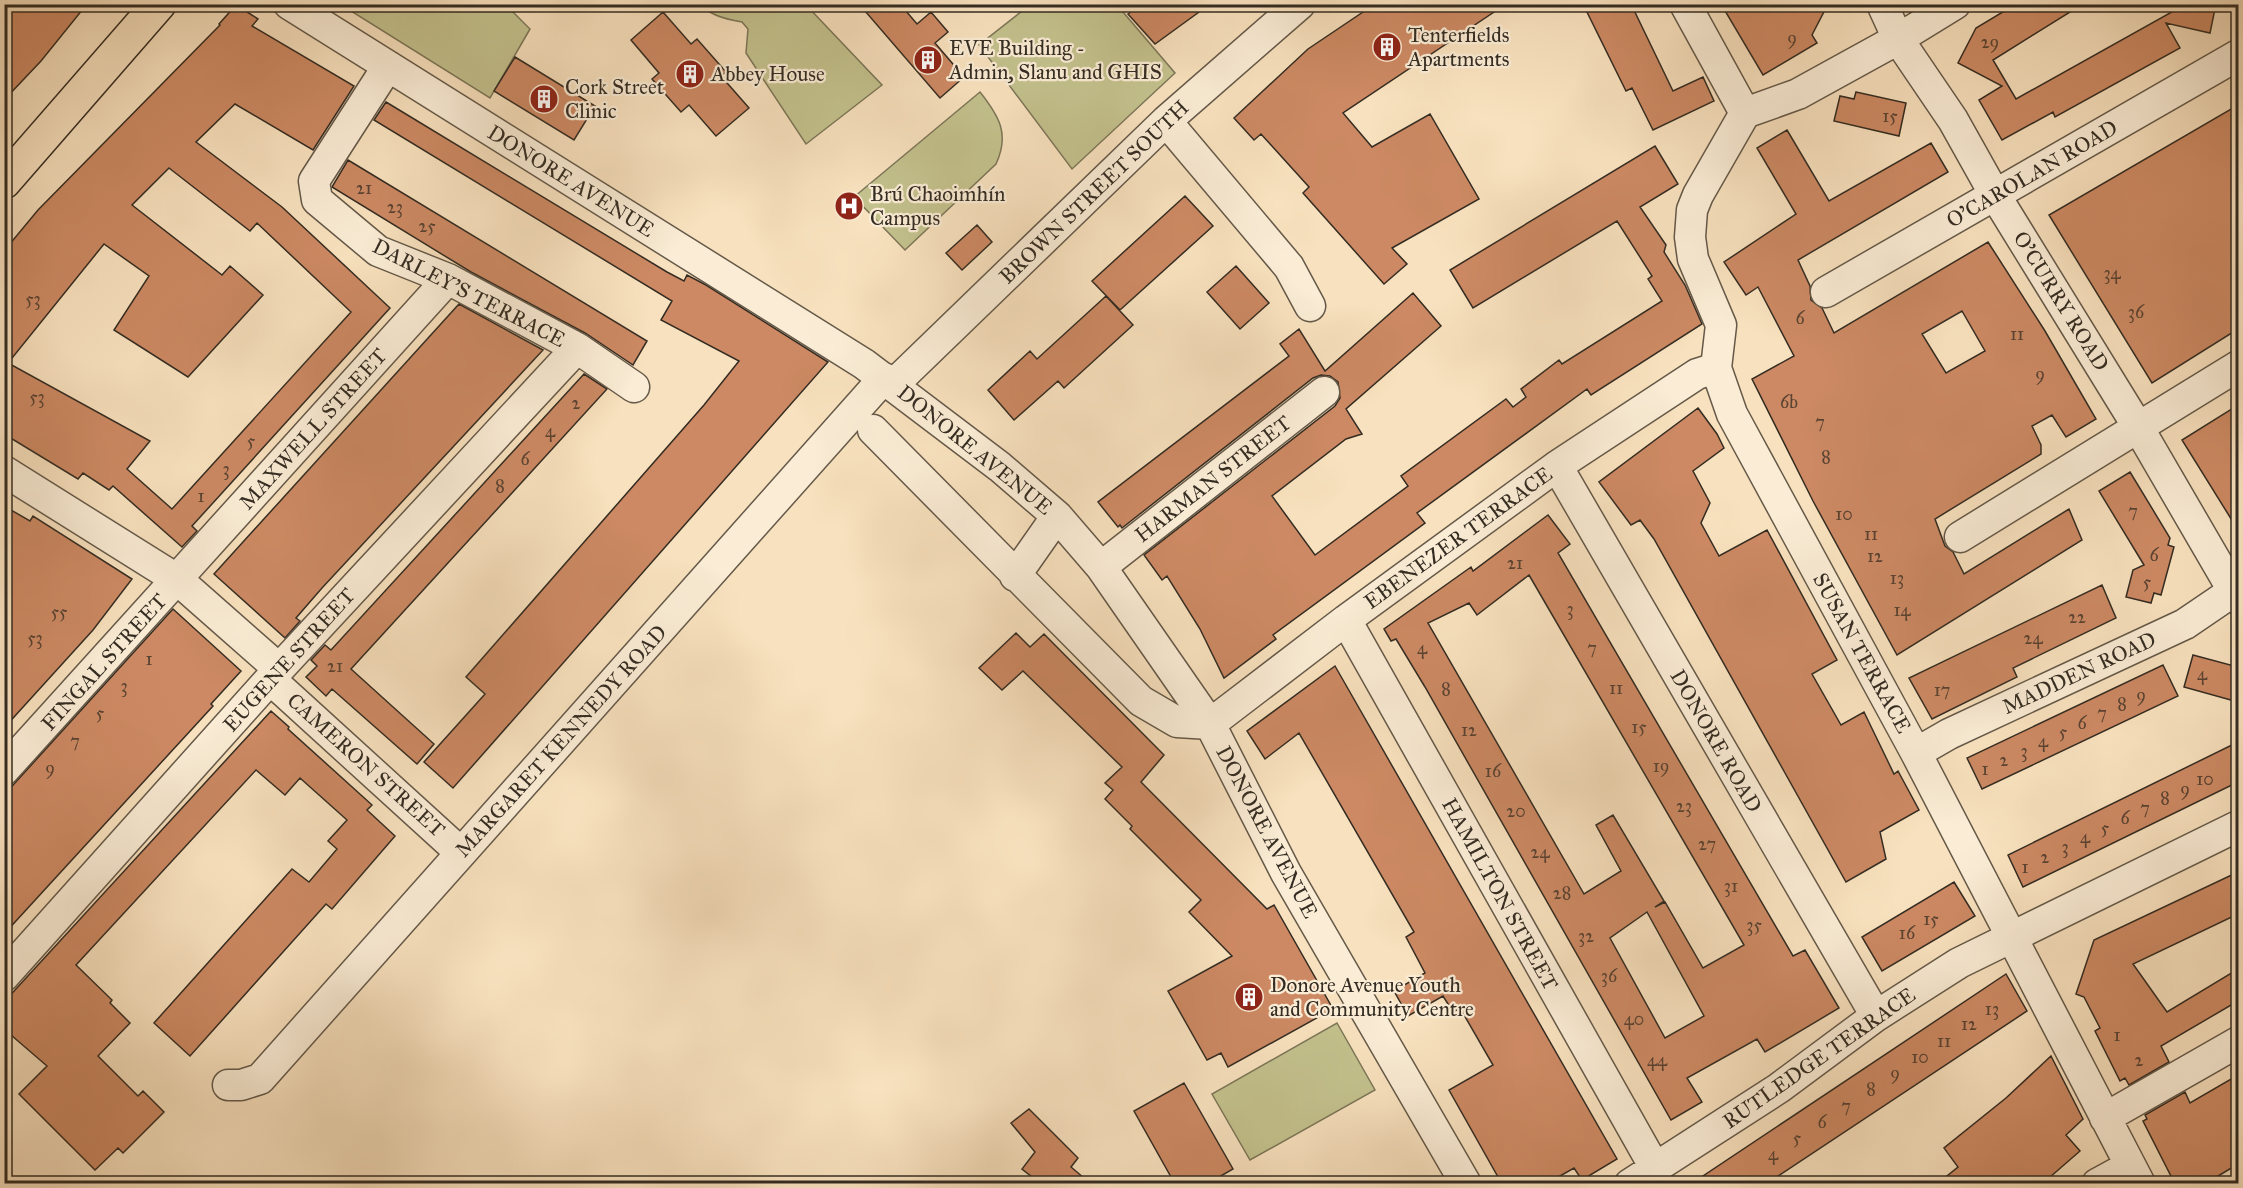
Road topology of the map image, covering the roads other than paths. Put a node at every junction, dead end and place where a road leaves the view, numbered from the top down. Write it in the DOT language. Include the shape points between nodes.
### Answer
graph roads {
  1 [pos="289,4"];
  2 [pos="1685,4"];
  3 [pos="1882,4"];
  4 [pos="1955,4"];
  5 [pos="154,6"];
  6 [pos="1294,6"];
  7 [pos="1898,39"];
  8 [pos="2238,55"];
  9 [pos="388,66"];
  10 [pos="1745,113"];
  11 [pos="1166,121"];
  12 [pos="4,182"];
  13 [pos="1995,195"];
  14 [pos="448,279"];
  15 [pos="1826,292"];
  16 [pos="1310,306"];
  17 [pos="577,348"];
  18 [pos="2238,366"];
  19 [pos="1716,368"];
  20 [pos="888,382"];
  21 [pos="634,387"];
  22 [pos="1324,392"];
  23 [pos="2138,428"];
  24 [pos="873,430"];
  25 [pos="1557,466"];
  26 [pos="4,471"];
  27 [pos="1057,516"];
  28 [pos="1960,537"];
  29 [pos="1101,567"];
  30 [pos="1015,576"];
  31 [pos="178,580"];
  32 [pos="2237,593"];
  33 [pos="1346,620"];
  34 [pos="274,674"];
  35 [pos="1210,724"];
  36 [pos="1916,753"];
  37 [pos="4,770"];
  38 [pos="2238,826"];
  39 [pos="460,852"];
  40 [pos="2011,937"];
  41 [pos="4,976"];
  42 [pos="1876,1016"];
  43 [pos="2238,1042"];
  44 [pos="228,1085"];
  45 [pos="2105,1118"];
  46 [pos="2135,1175"];
  47 [pos="1642,1176"];
  48 [pos="1466,1184"];
  49 [pos="2097,1184"];
  1 -- 9 [label="street, DONORE AVENUE"];
  2 -- 10 [label="street"];
  3 -- 7 [label="street, O'CURRY ROAD"];
  4 -- 7 [label="street"];
  5 -- 12 [label="main road"];
  6 -- 11 [label="street, BROWN STREET SOUTH"];
  7 -- 10 [label="street" via="1798,94"];
  7 -- 13 [label="street, O'CURRY ROAD" via="1953,120"];
  8 -- 13 [label="street, O'CAROLAN ROAD"];
  9 -- 14 [label="street, DARLEY'S TERRACE" via="314,181 317,200 378,250"];
  9 -- 20 [label="street, DONORE AVENUE"];
  10 -- 19 [label="street" via="1692,210 1693,259 1721,325"];
  11 -- 16 [label="street" via="1289,267"];
  11 -- 20 [label="street, BROWN STREET SOUTH"];
  13 -- 15 [label="street, O'CAROLAN ROAD"];
  13 -- 23 [label="street, O'CURRY ROAD"];
  14 -- 17 [label="street, DARLEY'S TERRACE"];
  14 -- 31 [label="street, MAXWELL STREET"];
  17 -- 21 [label="street, DARLEY'S TERRACE"];
  17 -- 34 [label="street, EUGENE STREET"];
  18 -- 23 [label="street"];
  19 -- 25 [label="street, EBENEZER TERRACE" via="1697,374"];
  19 -- 36 [label="street, SUSAN TERRACE" via="1732,414"];
  20 -- 27 [label="street, DONORE AVENUE"];
  20 -- 39 [label="street, MARGARET KENNEDY ROAD"];
  22 -- 29 [label="street, HARMAN STREET"];
  23 -- 28 [label="street"];
  23 -- 32 [label="street, O'CURRY ROAD"];
  24 -- 30 [label="street"];
  25 -- 33 [label="street, EBENEZER TERRACE"];
  25 -- 42 [label="street, DONORE ROAD"];
  26 -- 31 [label="street, CAMERON STREET"];
  27 -- 29 [label="street, DONORE AVENUE"];
  27 -- 30 [label="street"];
  29 -- 35 [label="street, DONORE AVENUE"];
  30 -- 35 [label="street" via="1141,701 1177,722"];
  31 -- 34 [label="street, CAMERON STREET"];
  31 -- 37 [label="street, FINGAL STREET"];
  32 -- 36 [label="street, MADDEN ROAD" via="2185,624"];
  33 -- 35 [label="street, EBENEZER TERRACE"];
  33 -- 47 [label="street, HAMILTON STREET"];
  34 -- 39 [label="street, CAMERON STREET"];
  34 -- 41 [label="street, EUGENE STREET"];
  35 -- 48 [label="street, DONORE AVENUE" via="1286,873"];
  36 -- 40 [label="street, SUSAN TERRACE"];
  38 -- 40 [label="street, RUTLEDGE TERRACE"];
  39 -- 44 [label="street, MARGARET KENNEDY ROAD" via="260,1079"];
  40 -- 42 [label="street, RUTLEDGE TERRACE" via="1959,963"];
  40 -- 45 [label="street, SUSAN TERRACE"];
  42 -- 47 [label="street, RUTLEDGE TERRACE" via="1779,1088"];
  43 -- 45 [label="street"];
  45 -- 46 [label="street, SUSAN TERRACE"];
  46 -- 49 [label="street"];
}
